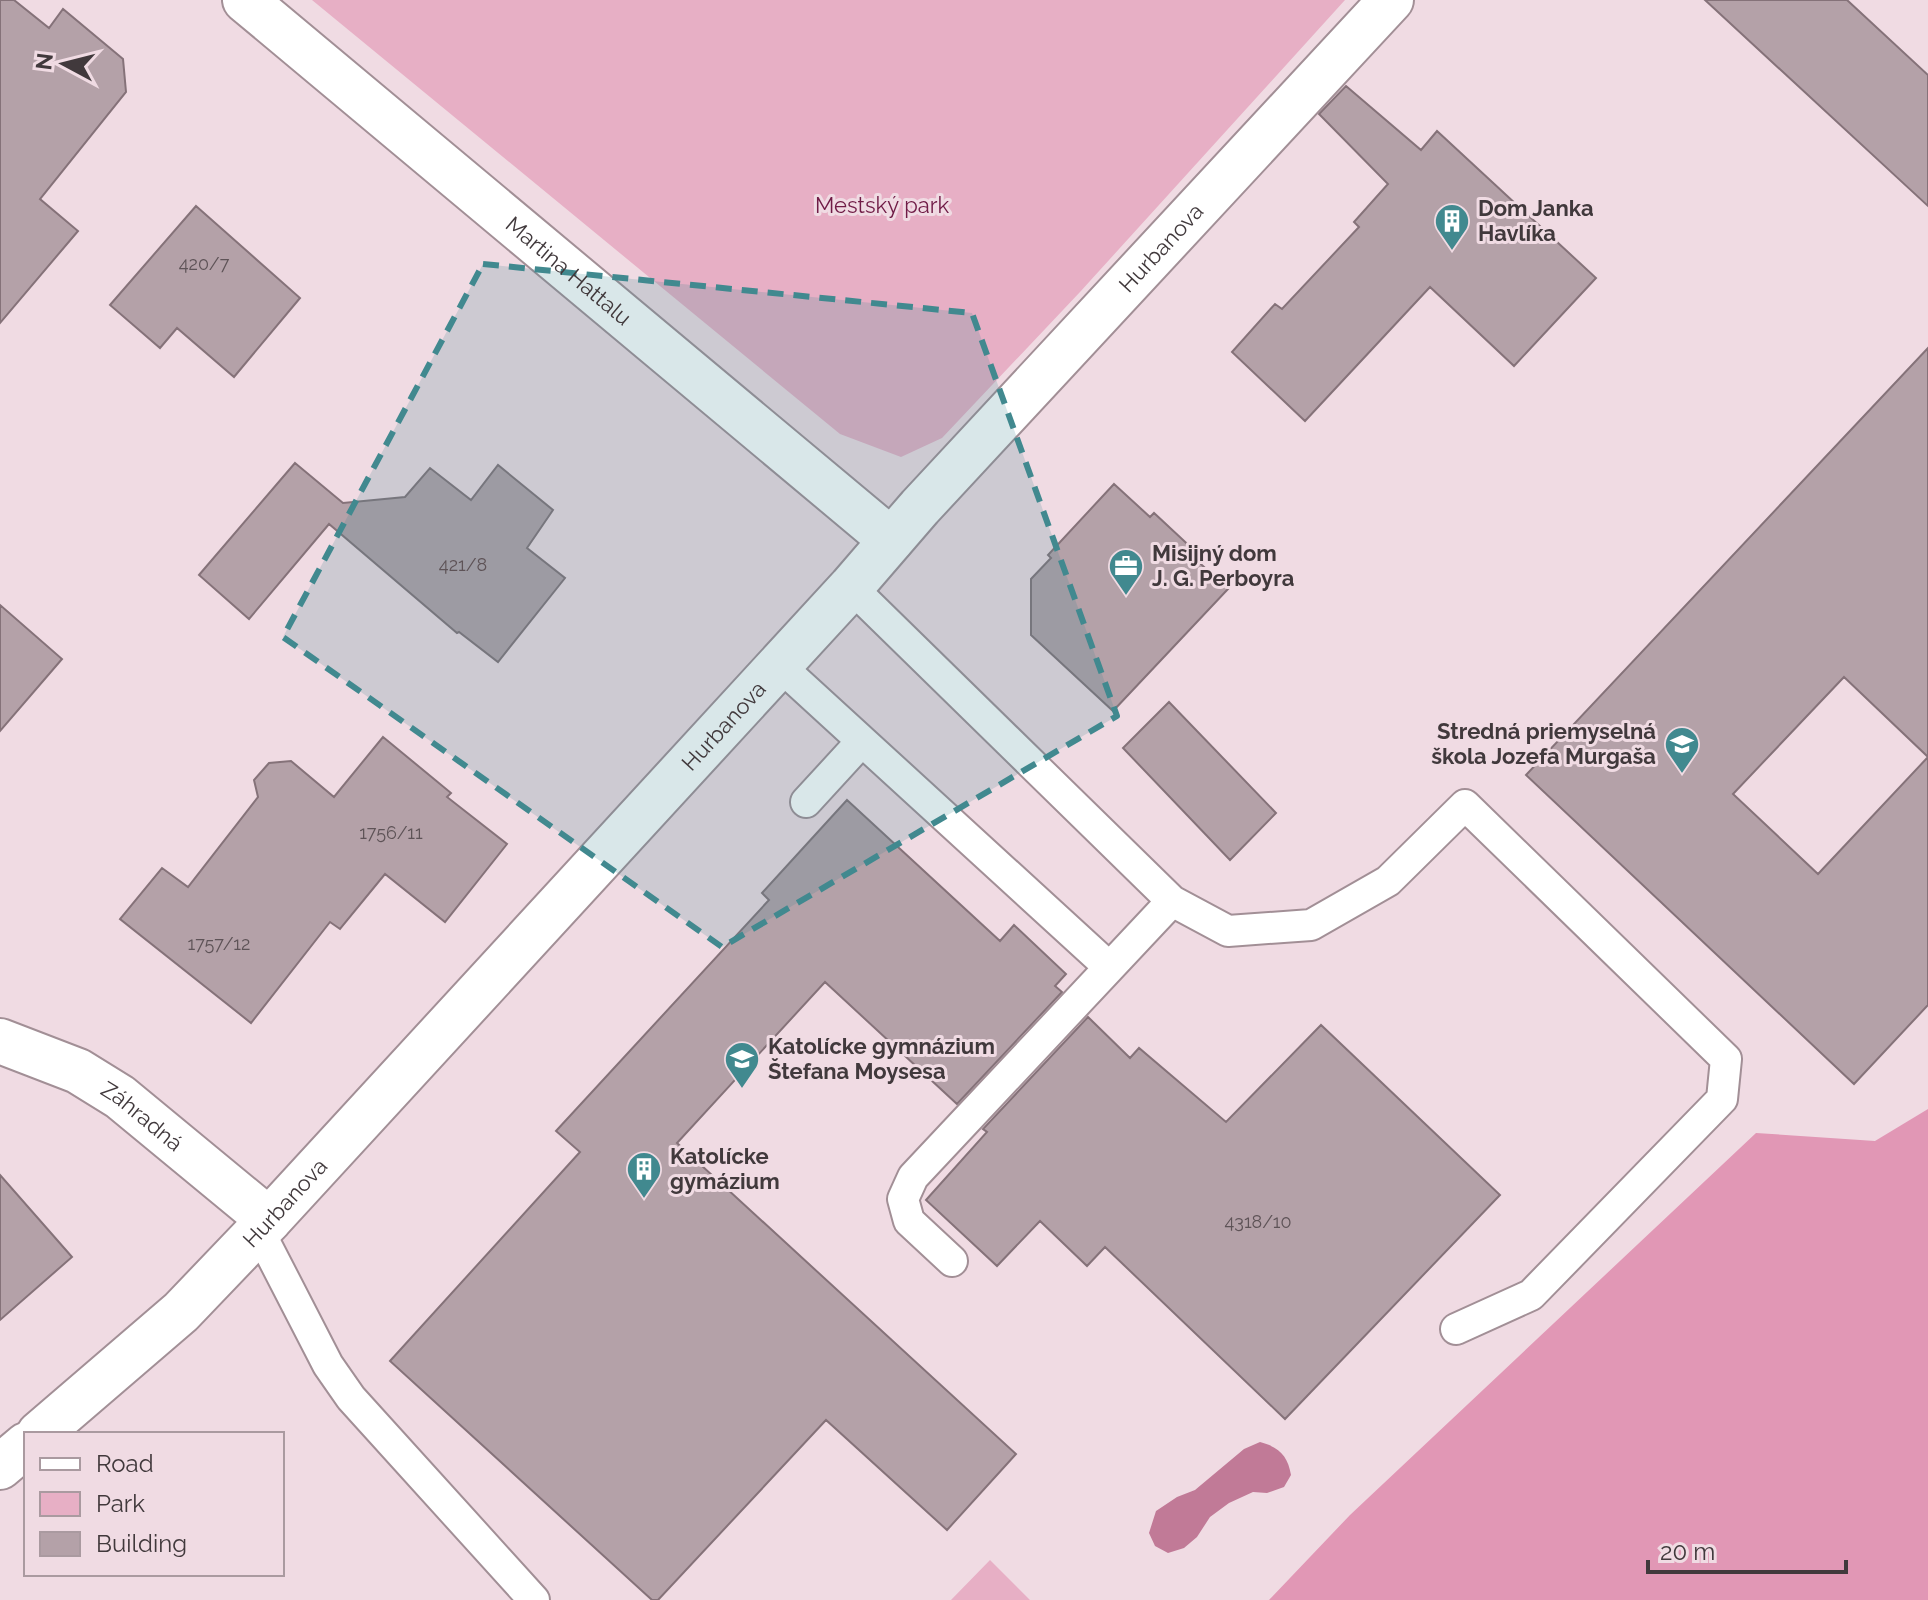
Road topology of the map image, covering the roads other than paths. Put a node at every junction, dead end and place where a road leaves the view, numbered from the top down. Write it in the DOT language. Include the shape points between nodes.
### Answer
graph roads {
  1 [pos="245,0"];
  2 [pos="1391,0"];
  3 [pos="891,540"];
  4 [pos="851,587"];
  5 [pos="779,665"];
  6 [pos="862,741"];
  7 [pos="806,802"];
  8 [pos="1172,901"];
  9 [pos="1109,967"];
  10 [pos="0,1041"];
  11 [pos="264,1225"];
  12 [pos="952,1261"];
  13 [pos="1456,1329"];
  14 [pos="41,1432"];
  15 [pos="24,1447"];
  16 [pos="0,1467"];
  17 [pos="534,1600"];
  1 -- 3 [label="street, Martina Hattalu"];
  2 -- 3 [label="street, Hurbanova"];
  3 -- 4 [label="street, Hurbanova"];
  4 -- 5 [label="street, Hurbanova"];
  4 -- 8 [label="lane"];
  5 -- 6 [label="lane"];
  5 -- 11 [label="street, Hurbanova"];
  6 -- 7 [label="lane"];
  6 -- 9 [label="lane"];
  8 -- 9 [label="lane"];
  8 -- 13 [label="lane" via="1228,931 1311,925 1388,881 1465,805 1726,1059 1722,1099 1531,1295"];
  9 -- 12 [label="lane" via="913,1177 903,1199 909,1221"];
  10 -- 11 [label="street, Záhradná" via="78,1071 120,1097"];
  11 -- 14 [label="street, Hurbanova" via="157,1334"];
  11 -- 17 [label="lane" via="328,1365 351,1398"];
  15 -- 16 [label="street"];
}
